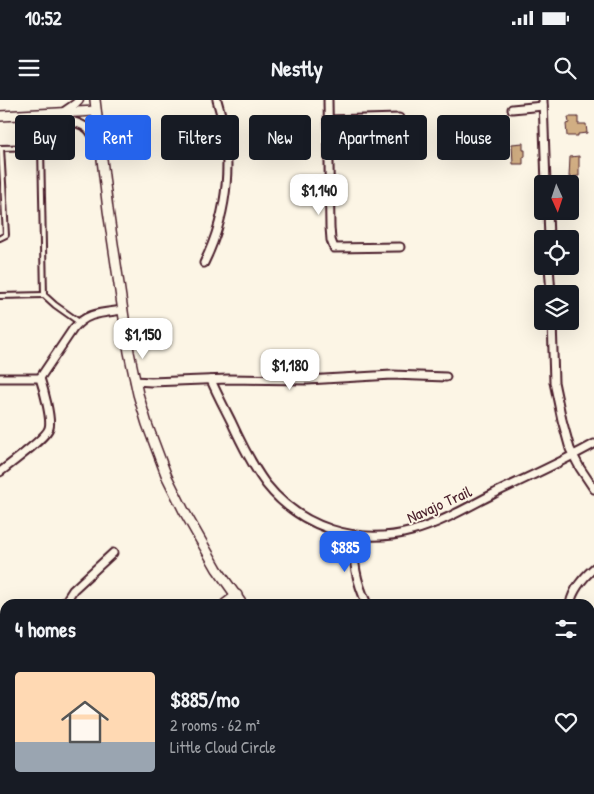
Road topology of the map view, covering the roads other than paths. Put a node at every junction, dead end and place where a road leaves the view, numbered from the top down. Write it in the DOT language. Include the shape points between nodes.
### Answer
graph roads {
  1 [pos="79,100"];
  2 [pos="95,100"];
  3 [pos="217,100"];
  4 [pos="328,100"];
  5 [pos="543,103"];
  6 [pos="512,109"];
  7 [pos="96,111"];
  8 [pos="62,113"];
  9 [pos="45,114"];
  10 [pos="96,115"];
  11 [pos="328,115"];
  12 [pos="0,116"];
  13 [pos="85,126"];
  14 [pos="0,148"];
  15 [pos="102,160"];
  16 [pos="329,160"];
  17 [pos="546,175"];
  18 [pos="0,238"];
  19 [pos="400,247"];
  20 [pos="204,263"];
  21 [pos="44,295"];
  22 [pos="0,296"];
  23 [pos="123,310"];
  24 [pos="79,322"];
  25 [pos="552,330"];
  26 [pos="446,377"];
  27 [pos="0,378"];
  28 [pos="40,378"];
  29 [pos="211,380"];
  30 [pos="135,381"];
  31 [pos="594,444"];
  32 [pos="573,455"];
  33 [pos="0,472"];
  34 [pos="594,489"];
  35 [pos="353,536"];
  36 [pos="113,553"];
  37 [pos="594,568"];
  38 [pos="237,595"];
  39 [pos="67,599"];
  40 [pos="232,599"];
  41 [pos="239,599"];
  42 [pos="364,599"];
  43 [pos="571,599"];
  1 -- 8 [label="street"];
  2 -- 7 [label="street"];
  3 -- 20 [label="street" via="226,141 227,182 220,222"];
  4 -- 11 [label="street"];
  5 -- 6 [label="street"];
  5 -- 17 [label="street"];
  7 -- 8 [label="street"];
  7 -- 10 [label="street"];
  8 -- 9 [label="street"];
  9 -- 12 [label="street"];
  9 -- 13 [label="street"];
  14 -- 18 [label="lane" via="6,234"];
  14 -- 21 [label="lane" via="41,147"];
  15 -- 23 [label="street"];
  16 -- 19 [label="street" via="330,227 334,248"];
  21 -- 22 [label="lane"];
  21 -- 24 [label="lane"];
  23 -- 24 [label="street" via="92,315"];
  23 -- 30 [label="street"];
  24 -- 28 [label="street"];
  25 -- 32 [label="street" via="556,395"];
  26 -- 29 [label="street"];
  27 -- 28 [label="street"];
  28 -- 33 [label="street" via="49,428 43,437"];
  29 -- 30 [label="street"];
  29 -- 35 [label="street, Navajo Trail" via="246,453 271,489 308,520"];
  30 -- 38 [label="street" via="167,477 195,532"];
  31 -- 32 [label="street, Navajo Trail"];
  32 -- 34 [label="street"];
  32 -- 35 [label="street, Navajo Trail" via="425,527 393,536"];
  35 -- 42 [label="street" via="356,574"];
  36 -- 39 [label="street"];
  37 -- 43 [label="street" via="581,581"];
  38 -- 40 [label="street"];
  38 -- 41 [label="street"];
}
